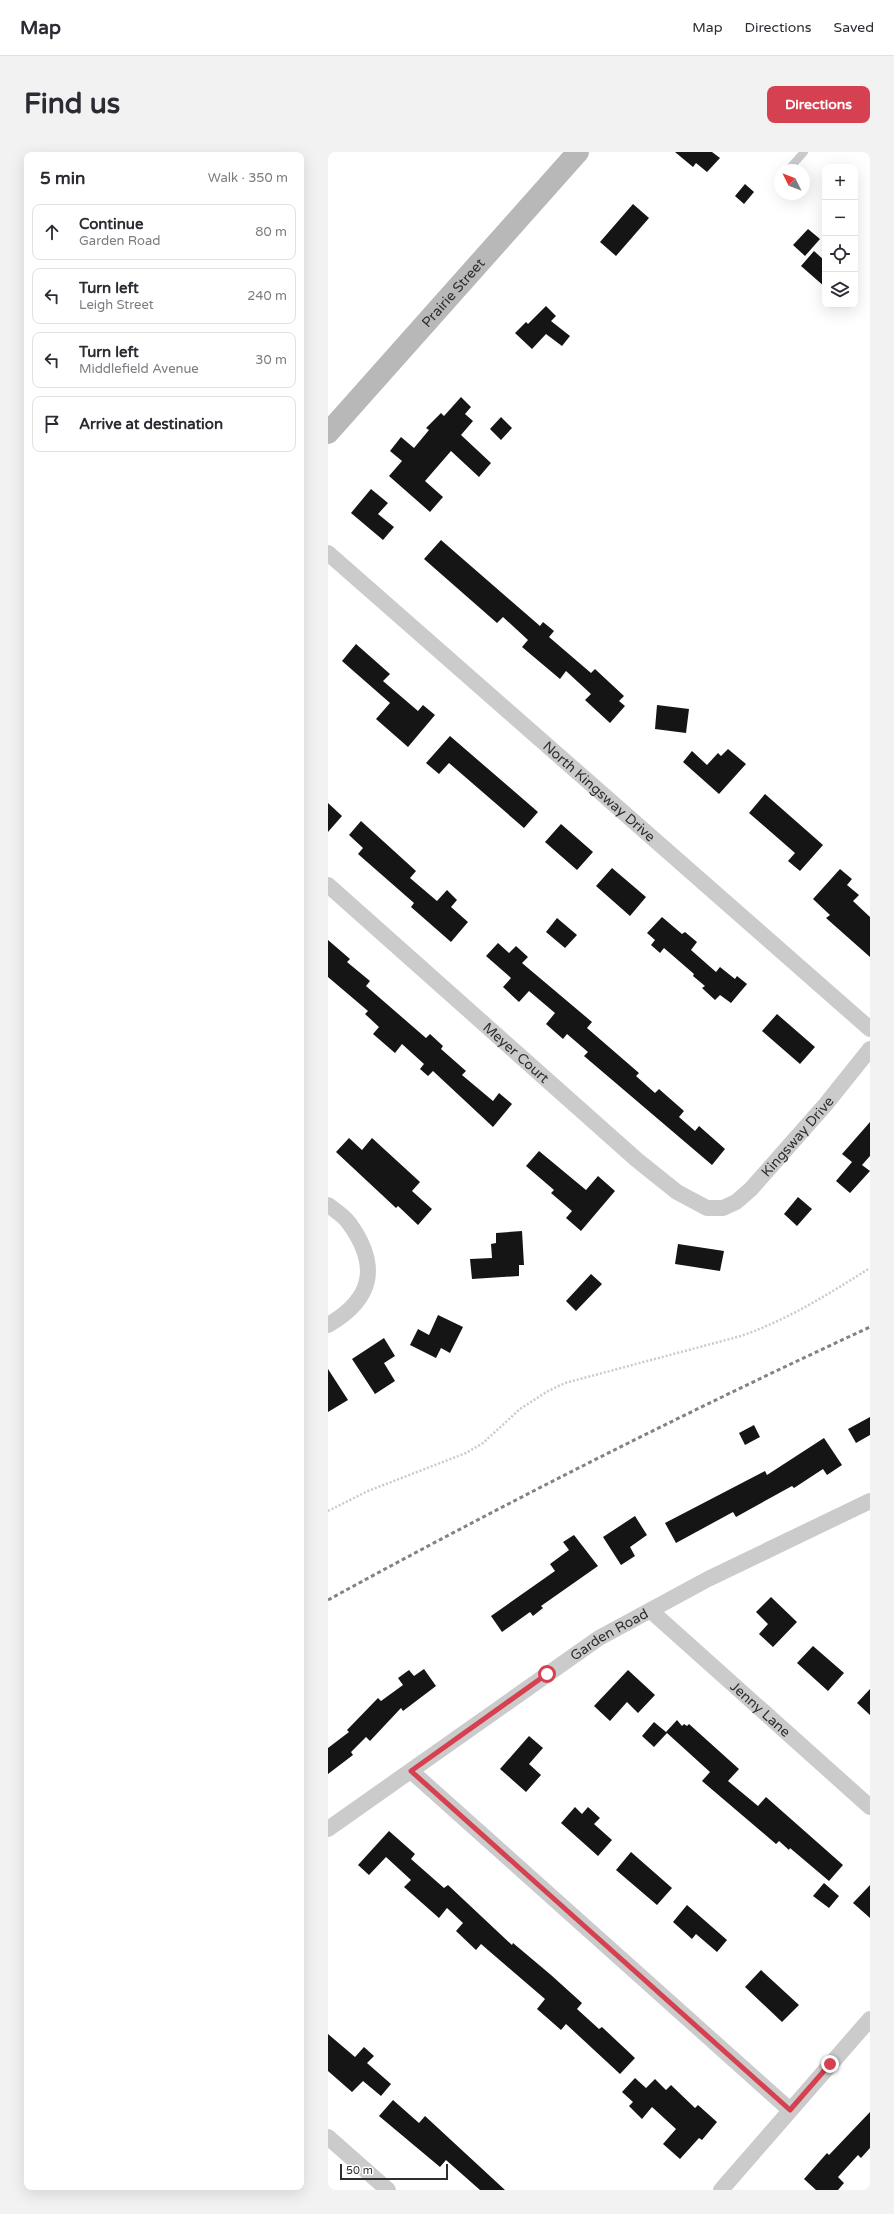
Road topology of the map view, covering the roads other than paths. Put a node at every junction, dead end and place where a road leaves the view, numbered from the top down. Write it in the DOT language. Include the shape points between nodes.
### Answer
graph roads {
  1 [pos="578,152"];
  2 [pos="804,152"];
  3 [pos="793,164"];
  4 [pos="328,433"];
  5 [pos="328,553"];
  6 [pos="328,885"];
  7 [pos="870,1029"];
  8 [pos="870,1049"];
  9 [pos="328,1204"];
  10 [pos="713,1209"];
  11 [pos="328,1325"];
  12 [pos="870,1501"];
  13 [pos="651,1611"];
  14 [pos="411,1771"];
  15 [pos="870,1807"];
  16 [pos="328,1828"];
  17 [pos="870,2019"];
  18 [pos="790,2110"];
  19 [pos="328,2137"];
  20 [pos="388,2190"];
  21 [pos="721,2190"];
  1 -- 4 [label="street, Prairie Street"];
  2 -- 3 [label="lane"];
  5 -- 7 [label="street, North Kingsway Drive"];
  6 -- 10 [label="street, Meyer Court" via="637,1160 677,1192"];
  8 -- 10 [label="street, Kingsway Drive" via="826,1104 751,1189 736,1202"];
  9 -- 11 [label="street" via="348,1222 369,1260 365,1288 360,1299 346,1315"];
  12 -- 13 [label="street, Garden Road" via="708,1579"];
  13 -- 14 [label="street, Garden Road" via="599,1638"];
  13 -- 15 [label="street, Jenny Lane"];
  14 -- 16 [label="street, Garden Road"];
  14 -- 18 [label="street"];
  17 -- 18 [label="street"];
  18 -- 21 [label="street"];
  19 -- 20 [label="street"];
}
